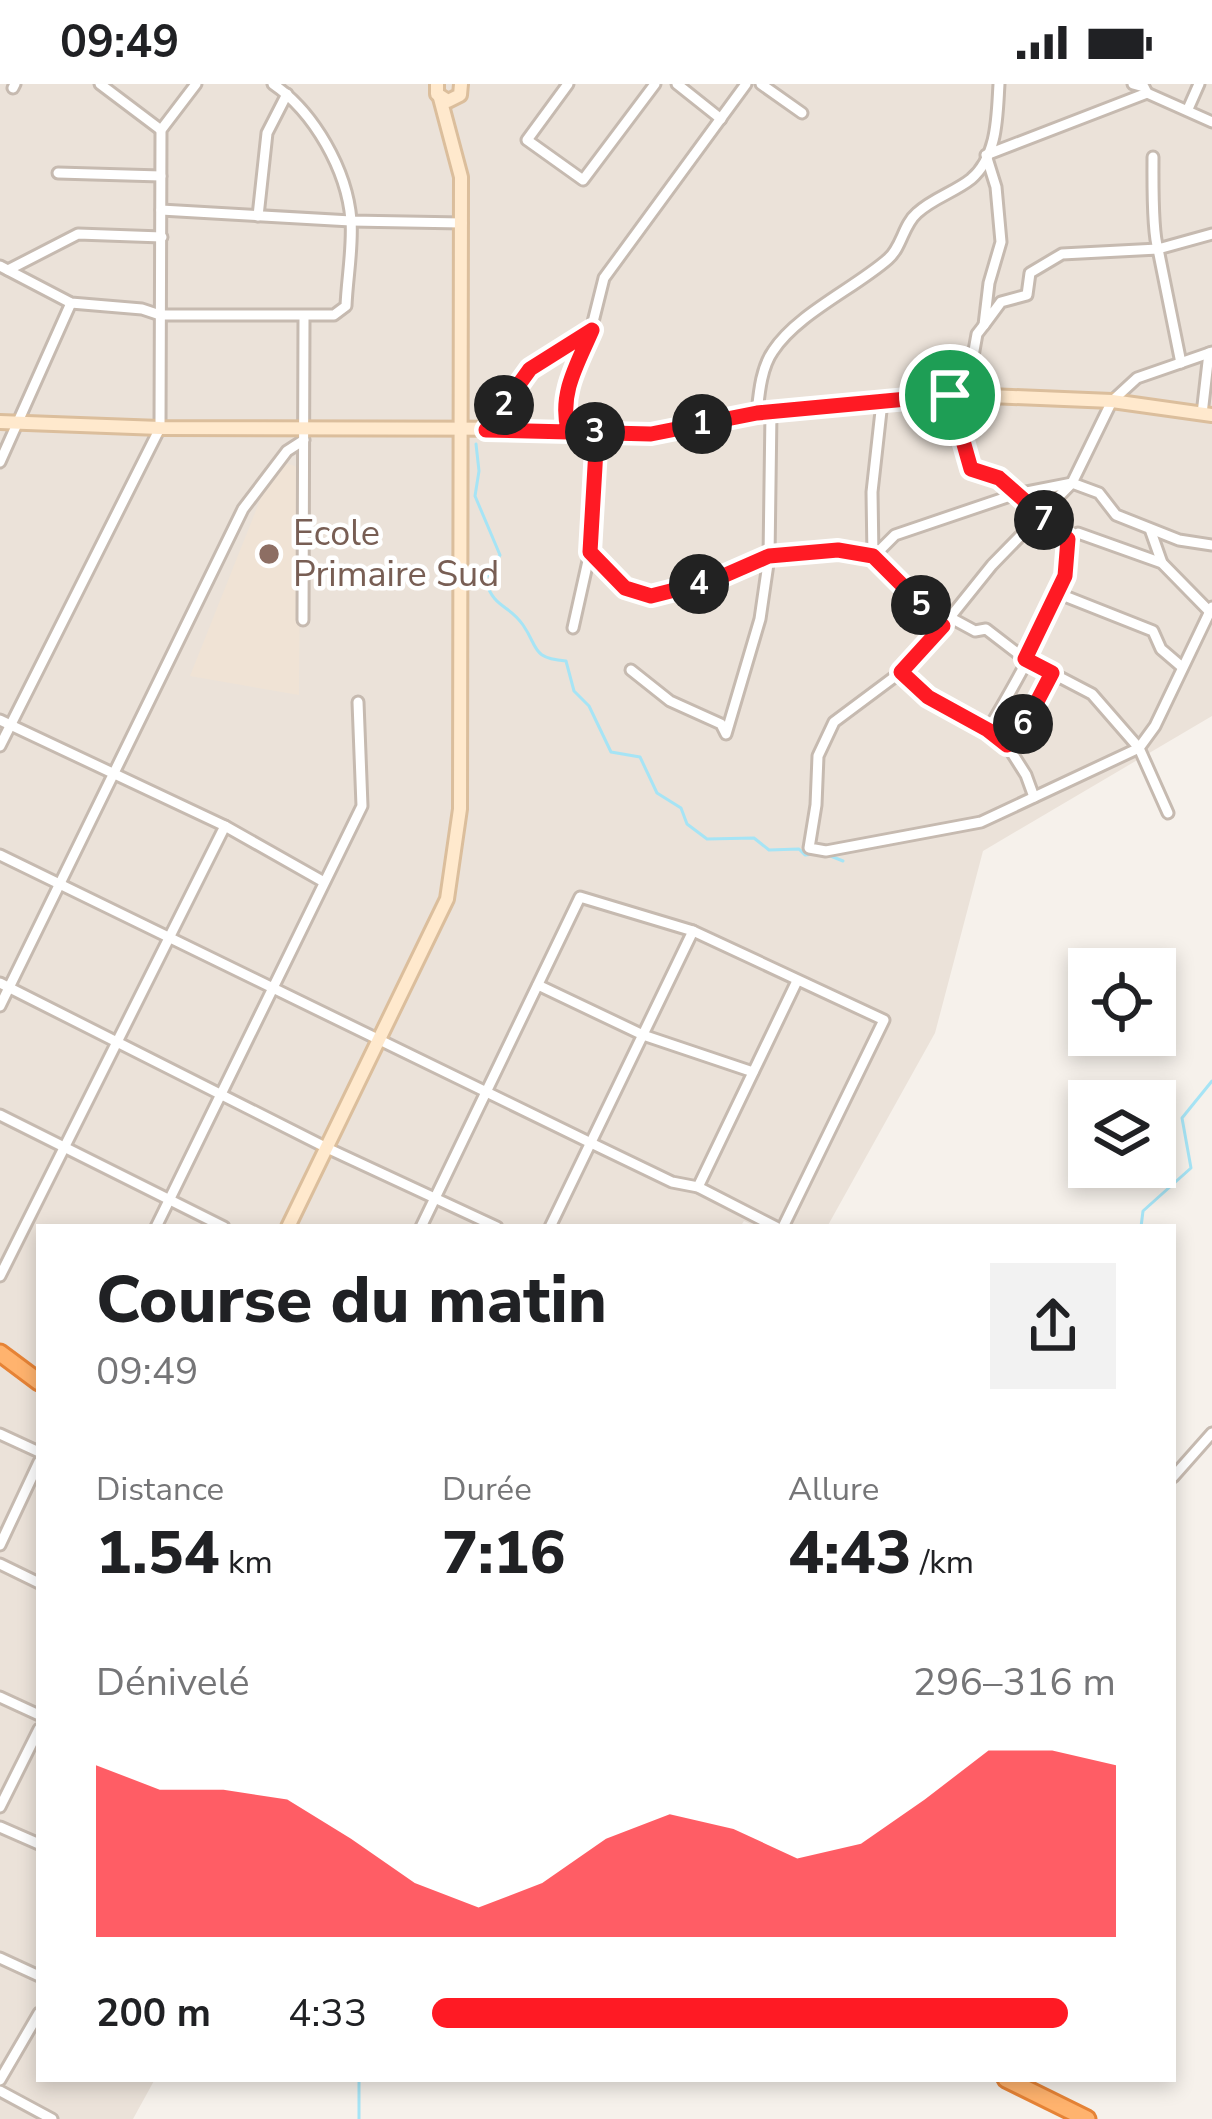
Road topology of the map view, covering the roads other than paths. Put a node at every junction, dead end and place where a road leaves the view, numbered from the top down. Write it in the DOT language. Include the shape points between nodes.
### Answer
graph roads {
  1 [pos="100,84"];
  2 [pos="196,84"];
  3 [pos="273,84"];
  4 [pos="462,84"];
  5 [pos="568,84"];
  6 [pos="656,84"];
  7 [pos="677,84"];
  8 [pos="746,84"];
  9 [pos="761,84"];
  10 [pos="999,84"];
  11 [pos="1133,84"];
  12 [pos="1199,84"];
  13 [pos="436,89"];
  14 [pos="1147,93"];
  15 [pos="287,94"];
  16 [pos="456,99"];
  17 [pos="1188,109"];
  18 [pos="802,113"];
  19 [pos="721,118"];
  20 [pos="1212,122"];
  21 [pos="161,130"];
  22 [pos="451,131"];
  23 [pos="986,155"];
  24 [pos="1153,157"];
  25 [pos="58,173"];
  26 [pos="161,176"];
  27 [pos="161,210"];
  28 [pos="258,216"];
  29 [pos="351,221"];
  30 [pos="462,223"];
  31 [pos="1212,234"];
  32 [pos="162,237"];
  33 [pos="1158,249"];
  34 [pos="4,268"];
  35 [pos="71,303"];
  36 [pos="160,315"];
  37 [pos="304,318"];
  38 [pos="984,325"];
  39 [pos="592,330"];
  40 [pos="1210,352"];
  41 [pos="1180,363"];
  42 [pos="966,394"];
  43 [pos="950,395"];
  44 [pos="882,401"];
  45 [pos="1112,401"];
  46 [pos="764,413"];
  47 [pos="1207,414"];
  48 [pos="0,422"];
  49 [pos="20,422"];
  50 [pos="160,428"];
  51 [pos="568,429"];
  52 [pos="461,430"];
  53 [pos="486,430"];
  54 [pos="597,432"];
  55 [pos="304,435"];
  56 [pos="0,462"];
  57 [pos="1072,483"];
  58 [pos="1016,494"];
  59 [pos="1040,517"];
  60 [pos="1149,528"];
  61 [pos="1068,539"];
  62 [pos="1212,544"];
  63 [pos="590,552"];
  64 [pos="769,556"];
  65 [pos="873,556"];
  66 [pos="1162,563"];
  67 [pos="1057,593"];
  68 [pos="1211,610"];
  69 [pos="303,620"];
  70 [pos="947,622"];
  71 [pos="573,628"];
  72 [pos="1025,659"];
  73 [pos="1182,667"];
  74 [pos="631,670"];
  75 [pos="901,672"];
  76 [pos="1052,673"];
  77 [pos="358,702"];
  78 [pos="5,722"];
  79 [pos="988,730"];
  80 [pos="1007,745"];
  81 [pos="0,746"];
  82 [pos="1139,748"];
  83 [pos="113,771"];
  84 [pos="1034,797"];
  85 [pos="1168,813"];
  86 [pos="225,826"];
  87 [pos="0,855"];
  88 [pos="324,882"];
  89 [pos="59,883"];
  90 [pos="693,931"];
  91 [pos="169,938"];
  92 [pos="797,981"];
  93 [pos="4,985"];
  94 [pos="538,985"];
  95 [pos="276,987"];
  96 [pos="0,1006"];
  97 [pos="643,1035"];
  98 [pos="379,1040"];
  99 [pos="118,1042"];
  100 [pos="753,1072"];
  101 [pos="486,1090"];
  102 [pos="223,1094"];
  103 [pos="0,1115"];
  104 [pos="590,1143"];
  105 [pos="66,1148"];
  106 [pos="327,1148"];
  107 [pos="698,1187"];
  108 [pos="435,1198"];
  109 [pos="170,1199"];
  110 [pos="158,1224"];
  111 [pos="218,1224"];
  112 [pos="290,1224"];
  113 [pos="422,1224"];
  114 [pos="491,1224"];
  115 [pos="551,1224"];
  116 [pos="774,1224"];
  117 [pos="782,1224"];
  118 [pos="0,1276"];
  119 [pos="0,1353"];
  120 [pos="36,1380"];
  121 [pos="1212,1433"];
  122 [pos="0,1434"];
  123 [pos="36,1451"];
  124 [pos="36,1468"];
  125 [pos="1176,1474"];
  126 [pos="0,1545"];
  127 [pos="0,1564"];
  128 [pos="36,1582"];
  129 [pos="0,1697"];
  130 [pos="36,1714"];
  131 [pos="36,1735"];
  132 [pos="0,1807"];
  133 [pos="0,1827"];
  134 [pos="36,1843"];
  135 [pos="0,1958"];
  136 [pos="36,1975"];
  137 [pos="36,2018"];
  138 [pos="0,2080"];
  139 [pos="1012,2082"];
  140 [pos="0,2091"];
  141 [pos="52,2119"];
  142 [pos="1087,2119"];
  1 -- 21 [label="street"];
  2 -- 21 [label="street"];
  3 -- 15 [label="street"];
  4 -- 16 [label="street"];
  5 -- 6 [label="street" via="527,140 583,180"];
  7 -- 19 [label="street"];
  8 -- 19 [label="street"];
  9 -- 18 [label="street"];
  10 -- 23 [label="street"];
  11 -- 14 [label="street"];
  12 -- 17 [label="street"];
  13 -- 16 [label="street"];
  13 -- 22 [label="street"];
  14 -- 17 [label="street"];
  14 -- 23 [label="street"];
  15 -- 28 [label="street" via="267,133"];
  15 -- 29 [label="street" via="341,172"];
  16 -- 22 [label="street"];
  17 -- 20 [label="street"];
  19 -- 39 [label="street" via="604,278"];
  21 -- 26 [label="street"];
  22 -- 30 [label="street"];
  23 -- 38 [label="street" via="1001,242"];
  23 -- 46 [label="street" via="970,180 911,218 892,256 772,351 759,389"];
  24 -- 33 [label="street"];
  25 -- 26 [label="street"];
  26 -- 27 [label="street"];
  27 -- 28 [label="street"];
  27 -- 32 [label="street"];
  28 -- 29 [label="street"];
  29 -- 30 [label="street"];
  29 -- 37 [label="street" via="346,306"];
  30 -- 52 [label="street"];
  31 -- 33 [label="street"];
  32 -- 34 [label="street" via="78,234"];
  32 -- 36 [label="street"];
  33 -- 38 [label="street" via="1062,254 1030,273 1027,295 1001,302"];
  33 -- 41 [label="street"];
  34 -- 35 [label="street"];
  35 -- 36 [label="street"];
  35 -- 49 [label="street"];
  36 -- 37 [label="street"];
  36 -- 50 [label="street"];
  37 -- 55 [label="street"];
  38 -- 42 [label="street"];
  39 -- 51 [label="street" via="564,398"];
  39 -- 53 [label="street" via="530,369"];
  40 -- 41 [label="street"];
  40 -- 47 [label="street"];
  41 -- 45 [label="street" via="1137,377"];
  42 -- 43 [label="street"];
  42 -- 45 [label="street"];
  43 -- 44 [label="street"];
  43 -- 58 [label="street" via="971,469"];
  44 -- 46 [label="street"];
  44 -- 65 [label="street"];
  45 -- 47 [label="street"];
  45 -- 57 [label="street"];
  46 -- 54 [label="street" via="651,434"];
  46 -- 64 [label="street"];
  48 -- 49 [label="street"];
  49 -- 50 [label="street"];
  49 -- 56 [label="street"];
  50 -- 55 [label="street"];
  50 -- 78 [label="street"];
  51 -- 53 [label="street"];
  51 -- 54 [label="street"];
  52 -- 53 [label="street"];
  52 -- 55 [label="street"];
  52 -- 98 [label="street" via="460,809 447,898"];
  54 -- 63 [label="street"];
  55 -- 69 [label="street"];
  55 -- 83 [label="street" via="243,509"];
  57 -- 58 [label="street"];
  57 -- 59 [label="street"];
  57 -- 60 [label="street"];
  58 -- 59 [label="street"];
  58 -- 65 [label="street" via="895,536"];
  59 -- 61 [label="street"];
  59 -- 70 [label="street"];
  60 -- 62 [label="street"];
  60 -- 66 [label="street"];
  61 -- 66 [label="street" via="1090,536"];
  61 -- 67 [label="street"];
  63 -- 64 [label="street" via="625,588 651,596"];
  63 -- 71 [label="street"];
  64 -- 65 [label="street"];
  64 -- 74 [label="street" via="760,620 726,734"];
  65 -- 70 [label="street"];
  66 -- 68 [label="street"];
  67 -- 72 [label="street"];
  67 -- 73 [label="street" via="1153,631"];
  68 -- 73 [label="street"];
  70 -- 72 [label="street" via="986,629"];
  70 -- 75 [label="street"];
  72 -- 76 [label="street"];
  72 -- 79 [label="street"];
  73 -- 82 [label="street"];
  75 -- 79 [label="street"];
  75 -- 84 [label="street" via="834,722 818,756 809,848 981,822"];
  76 -- 80 [label="street"];
  76 -- 82 [label="street" via="1092,694"];
  77 -- 88 [label="street" via="362,806"];
  78 -- 81 [label="street"];
  78 -- 83 [label="street"];
  79 -- 80 [label="street"];
  80 -- 84 [label="street"];
  82 -- 84 [label="street"];
  82 -- 85 [label="street"];
  83 -- 86 [label="street"];
  83 -- 89 [label="street"];
  86 -- 88 [label="street"];
  86 -- 91 [label="street"];
  87 -- 89 [label="street"];
  88 -- 95 [label="street"];
  89 -- 91 [label="street"];
  89 -- 93 [label="street"];
  90 -- 92 [label="street"];
  90 -- 94 [label="street" via="580,897"];
  90 -- 97 [label="street"];
  91 -- 95 [label="street"];
  91 -- 99 [label="street"];
  92 -- 100 [label="street"];
  92 -- 117 [label="street" via="884,1020"];
  93 -- 96 [label="street"];
  93 -- 99 [label="street"];
  94 -- 97 [label="street"];
  94 -- 101 [label="street"];
  95 -- 98 [label="street"];
  95 -- 102 [label="street"];
  97 -- 100 [label="street"];
  97 -- 104 [label="street"];
  98 -- 101 [label="street"];
  98 -- 106 [label="street"];
  99 -- 102 [label="street"];
  99 -- 105 [label="street"];
  100 -- 107 [label="street"];
  101 -- 104 [label="street"];
  101 -- 108 [label="street"];
  102 -- 106 [label="street"];
  102 -- 109 [label="street"];
  103 -- 105 [label="street"];
  104 -- 107 [label="street"];
  104 -- 115 [label="street"];
  105 -- 109 [label="street"];
  105 -- 118 [label="street"];
  106 -- 108 [label="street"];
  106 -- 112 [label="street"];
  107 -- 116 [label="street"];
  108 -- 113 [label="street"];
  108 -- 114 [label="street"];
  109 -- 110 [label="street"];
  109 -- 111 [label="street"];
  119 -- 120 [label="highway"];
  121 -- 125 [label="street"];
  122 -- 123 [label="street"];
  124 -- 126 [label="street"];
  127 -- 128 [label="street"];
  129 -- 130 [label="street"];
  131 -- 132 [label="street"];
  133 -- 134 [label="street"];
  135 -- 136 [label="street"];
  137 -- 138 [label="street"];
  139 -- 142 [label="highway"];
  140 -- 141 [label="street"];
}
